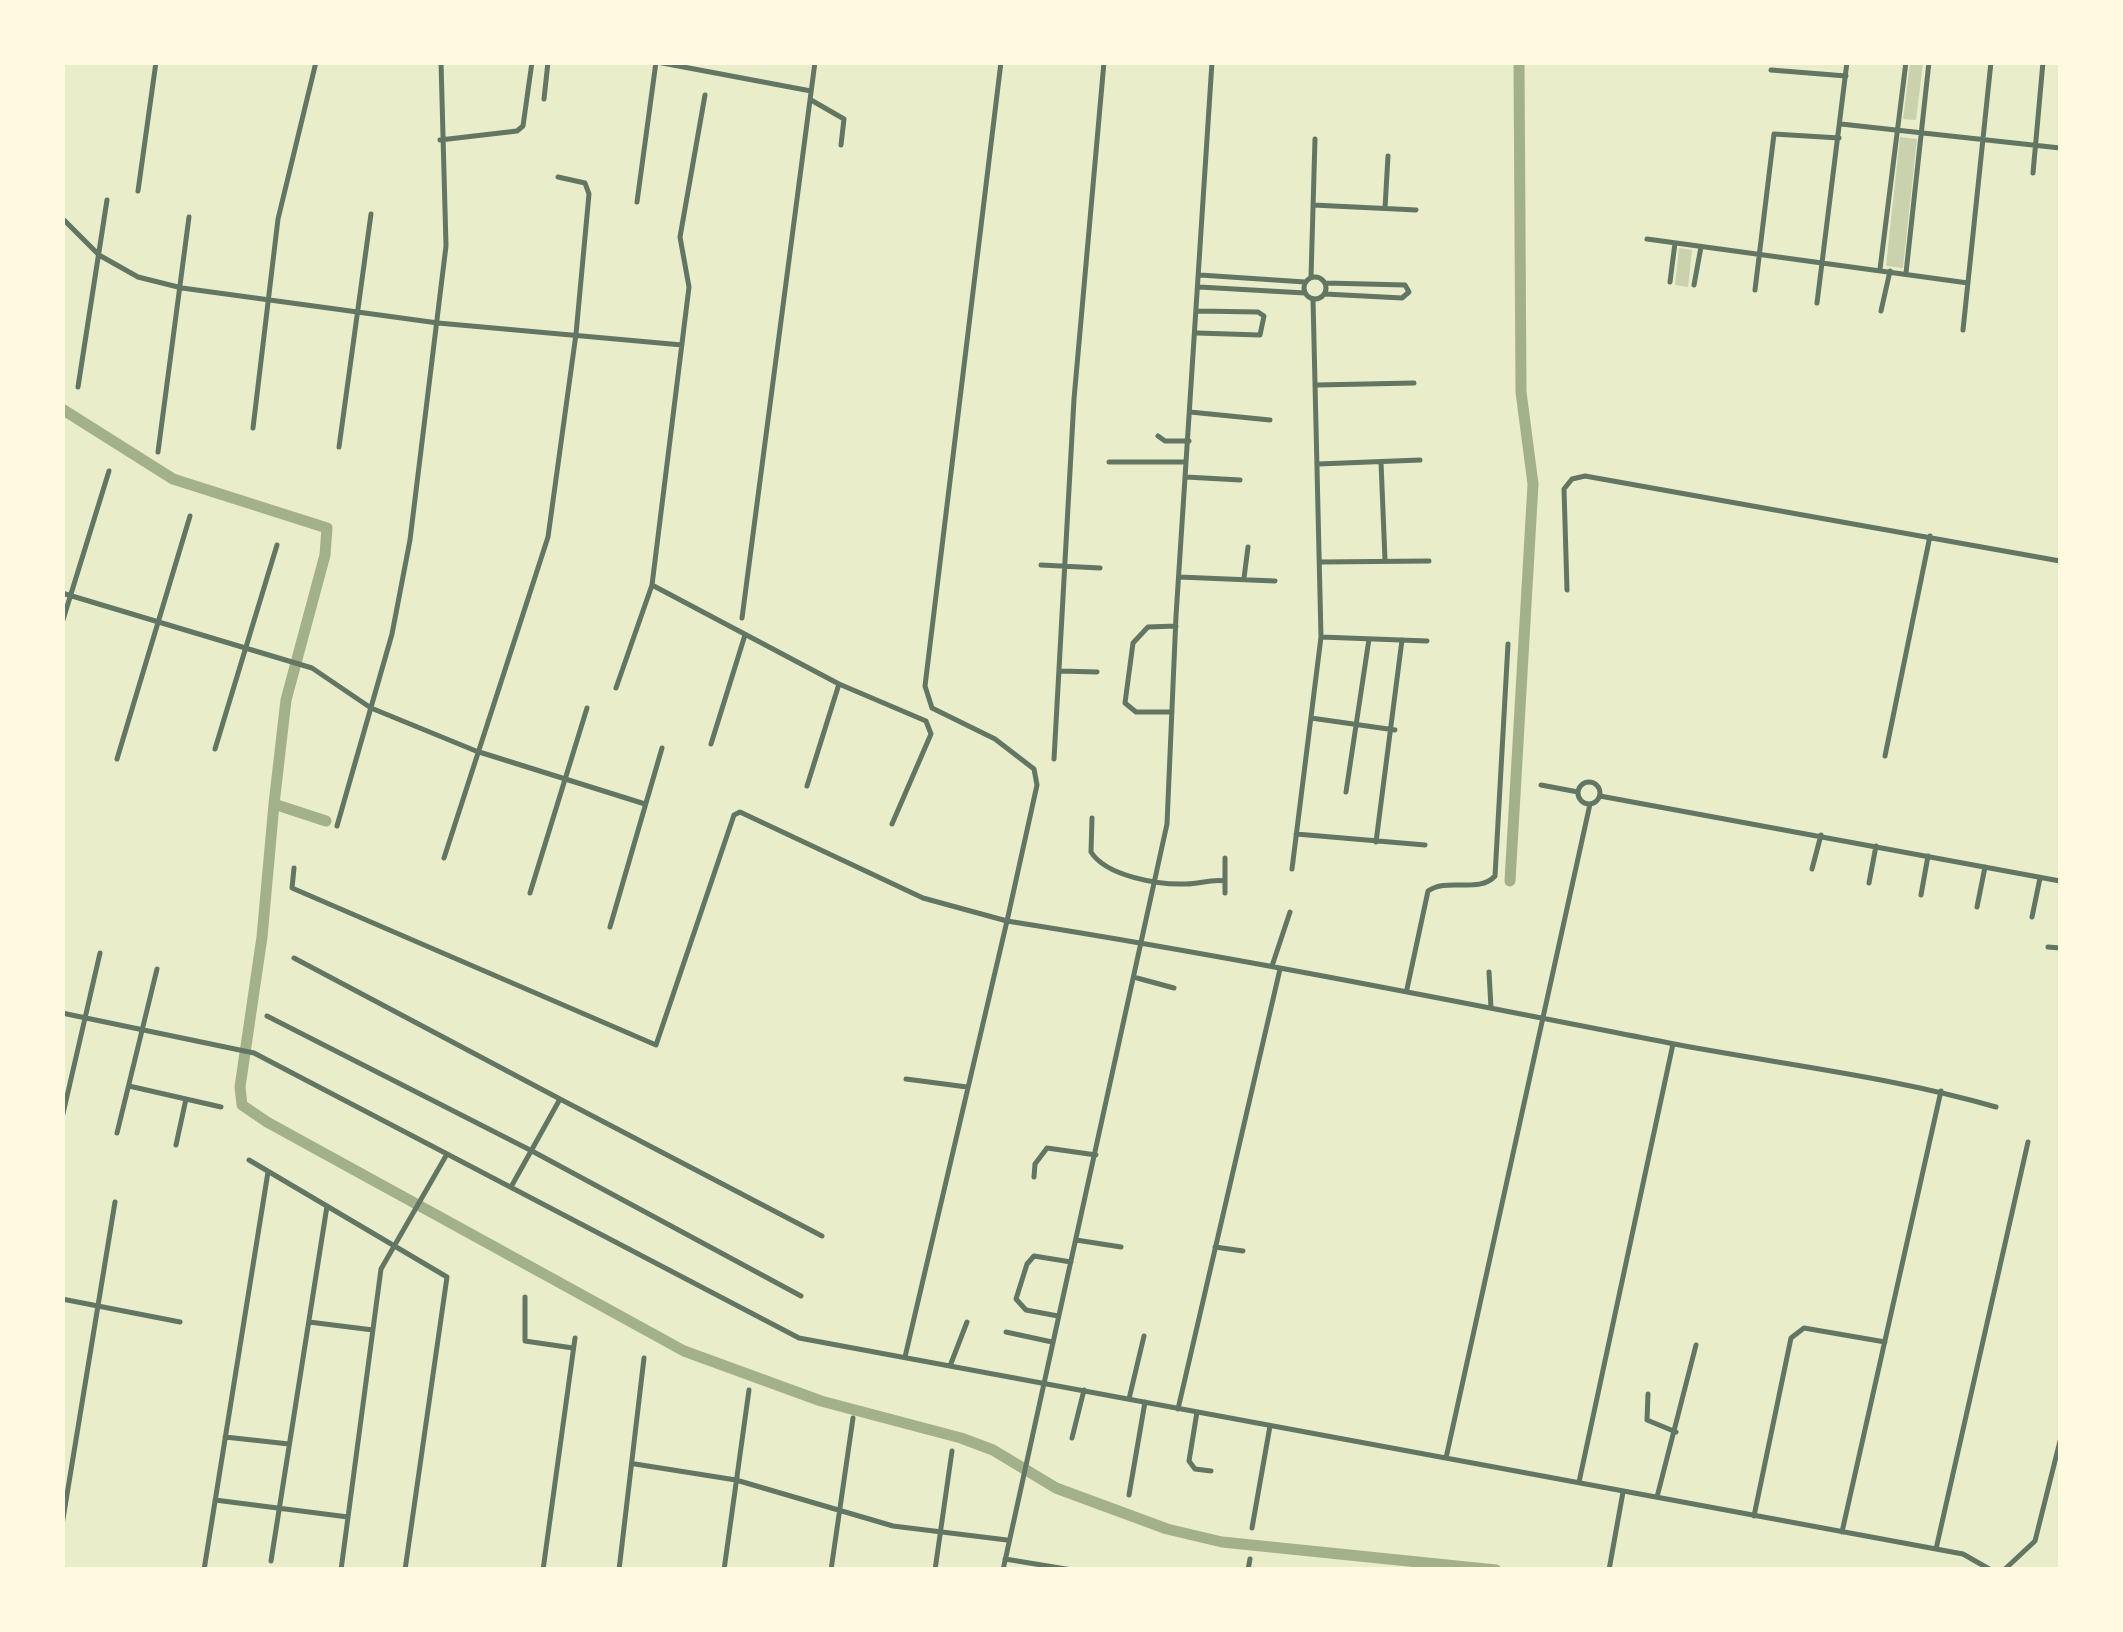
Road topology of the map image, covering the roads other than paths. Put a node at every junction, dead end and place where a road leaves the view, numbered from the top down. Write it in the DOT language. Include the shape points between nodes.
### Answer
graph roads {
  1 [pos="156,62"];
  2 [pos="316,62"];
  3 [pos="441,62"];
  4 [pos="532,62"];
  5 [pos="548,62"];
  6 [pos="657,62"];
  7 [pos="816,62"];
  8 [pos="1001,62"];
  9 [pos="1104,62"];
  10 [pos="1212,62"];
  11 [pos="1847,62"];
  12 [pos="1906,62"];
  13 [pos="1929,62"];
  14 [pos="1991,62"];
  15 [pos="2043,62"];
  16 [pos="1770,70"];
  17 [pos="1846,76"];
  18 [pos="812,91"];
  19 [pos="705,95"];
  20 [pos="544,99"];
  21 [pos="811,100"];
  22 [pos="1841,124"];
  23 [pos="1898,130"];
  24 [pos="1921,133"];
  25 [pos="1983,137"];
  26 [pos="1838,138"];
  27 [pos="1315,139"];
  28 [pos="440,140"];
  29 [pos="2035,144"];
  30 [pos="841,145"];
  31 [pos="2060,148"];
  32 [pos="1388,156"];
  33 [pos="2033,173"];
  34 [pos="558,176"];
  35 [pos="138,192"];
  36 [pos="106,200"];
  37 [pos="637,202"];
  38 [pos="1312,204"];
  39 [pos="1385,208"];
  40 [pos="1416,210"];
  41 [pos="371,214"];
  42 [pos="189,217"];
  43 [pos="62,218"];
  44 [pos="1647,239"];
  45 [pos="1676,242"];
  46 [pos="1701,246"];
  47 [pos="1759,254"];
  48 [pos="100,255"];
  49 [pos="1824,261"];
  50 [pos="1880,270"];
  51 [pos="1890,271"];
  52 [pos="1906,274"];
  53 [pos="1200,275"];
  54 [pos="1308,280"];
  55 [pos="1670,282"];
  56 [pos="1326,283"];
  57 [pos="1968,284"];
  58 [pos="1694,285"];
  59 [pos="1199,287"];
  60 [pos="182,288"];
  61 [pos="1755,290"];
  62 [pos="1305,293"];
  63 [pos="1325,294"];
  64 [pos="267,299"];
  65 [pos="1313,299"];
  66 [pos="1818,303"];
  67 [pos="360,310"];
  68 [pos="1198,311"];
  69 [pos="1882,311"];
  70 [pos="438,323"];
  71 [pos="1962,330"];
  72 [pos="1196,333"];
  73 [pos="576,334"];
  74 [pos="682,345"];
  75 [pos="1414,383"];
  76 [pos="1316,385"];
  77 [pos="78,388"];
  78 [pos="1190,412"];
  79 [pos="1270,420"];
  80 [pos="253,428"];
  81 [pos="1158,436"];
  82 [pos="1189,441"];
  83 [pos="339,447"];
  84 [pos="158,452"];
  85 [pos="1420,460"];
  86 [pos="1109,462"];
  87 [pos="1188,462"];
  88 [pos="1382,462"];
  89 [pos="1317,464"];
  90 [pos="109,471"];
  91 [pos="1186,478"];
  92 [pos="1240,480"];
  93 [pos="190,516"];
  94 [pos="1930,536"];
  95 [pos="277,545"];
  96 [pos="1248,546"];
  97 [pos="1384,560"];
  98 [pos="1429,561"];
  99 [pos="2060,561"];
  100 [pos="1320,562"];
  101 [pos="1040,565"];
  102 [pos="1065,566"];
  103 [pos="1100,568"];
  104 [pos="1179,576"];
  105 [pos="1244,580"];
  106 [pos="1275,582"];
  107 [pos="652,585"];
  108 [pos="1568,590"];
  109 [pos="62,593"];
  110 [pos="71,597"];
  111 [pos="742,618"];
  112 [pos="158,622"];
  113 [pos="62,623"];
  114 [pos="1176,626"];
  115 [pos="745,635"];
  116 [pos="1321,638"];
  117 [pos="1369,639"];
  118 [pos="1402,640"];
  119 [pos="1428,641"];
  120 [pos="1508,644"];
  121 [pos="244,648"];
  122 [pos="1059,670"];
  123 [pos="1097,672"];
  124 [pos="839,684"];
  125 [pos="616,688"];
  126 [pos="371,708"];
  127 [pos="587,708"];
  128 [pos="1172,712"];
  129 [pos="1311,718"];
  130 [pos="1356,724"];
  131 [pos="1392,730"];
  132 [pos="710,744"];
  133 [pos="662,748"];
  134 [pos="215,749"];
  135 [pos="476,751"];
  136 [pos="1884,756"];
  137 [pos="117,759"];
  138 [pos="1054,759"];
  139 [pos="564,776"];
  140 [pos="1542,785"];
  141 [pos="806,786"];
  142 [pos="1346,792"];
  143 [pos="1578,792"];
  144 [pos="1600,796"];
  145 [pos="645,804"];
  146 [pos="1590,804"];
  147 [pos="1092,818"];
  148 [pos="892,824"];
  149 [pos="336,826"];
  150 [pos="1296,834"];
  151 [pos="1821,835"];
  152 [pos="1376,842"];
  153 [pos="1424,845"];
  154 [pos="1876,846"];
  155 [pos="1928,856"];
  156 [pos="444,858"];
  157 [pos="1225,858"];
  158 [pos="1985,867"];
  159 [pos="294,868"];
  160 [pos="1292,869"];
  161 [pos="1812,869"];
  162 [pos="2040,878"];
  163 [pos="1157,880"];
  164 [pos="1225,881"];
  165 [pos="2060,881"];
  166 [pos="1869,882"];
  167 [pos="530,893"];
  168 [pos="1225,893"];
  169 [pos="1921,895"];
  170 [pos="1977,907"];
  171 [pos="1290,912"];
  172 [pos="2032,918"];
  173 [pos="1007,921"];
  174 [pos="610,926"];
  175 [pos="1145,943"];
  176 [pos="2048,947"];
  177 [pos="2060,948"];
  178 [pos="100,953"];
  179 [pos="294,958"];
  180 [pos="1271,967"];
  181 [pos="1280,968"];
  182 [pos="157,969"];
  183 [pos="1490,972"];
  184 [pos="1137,978"];
  185 [pos="1174,988"];
  186 [pos="1407,990"];
  187 [pos="1491,1008"];
  188 [pos="62,1012"];
  189 [pos="267,1016"];
  190 [pos="87,1018"];
  191 [pos="1543,1018"];
  192 [pos="142,1030"];
  193 [pos="1674,1044"];
  194 [pos="906,1079"];
  195 [pos="129,1086"];
  196 [pos="968,1088"];
  197 [pos="1941,1091"];
  198 [pos="186,1099"];
  199 [pos="560,1099"];
  200 [pos="221,1107"];
  201 [pos="1996,1107"];
  202 [pos="62,1118"];
  203 [pos="117,1133"];
  204 [pos="2028,1142"];
  205 [pos="176,1145"];
  206 [pos="532,1151"];
  207 [pos="447,1154"];
  208 [pos="1096,1155"];
  209 [pos="250,1160"];
  210 [pos="268,1172"];
  211 [pos="1034,1177"];
  212 [pos="512,1187"];
  213 [pos="115,1202"];
  214 [pos="327,1206"];
  215 [pos="822,1236"];
  216 [pos="1076,1240"];
  217 [pos="1121,1247"];
  218 [pos="1215,1247"];
  219 [pos="394,1248"];
  220 [pos="1243,1251"];
  221 [pos="1070,1262"];
  222 [pos="801,1296"];
  223 [pos="524,1297"];
  224 [pos="62,1299"];
  225 [pos="99,1305"];
  226 [pos="1058,1316"];
  227 [pos="180,1322"];
  228 [pos="309,1322"];
  229 [pos="967,1322"];
  230 [pos="373,1330"];
  231 [pos="1006,1332"];
  232 [pos="1144,1336"];
  233 [pos="575,1338"];
  234 [pos="1052,1342"];
  235 [pos="1885,1342"];
  236 [pos="1696,1345"];
  237 [pos="574,1348"];
  238 [pos="905,1357"];
  239 [pos="644,1358"];
  240 [pos="950,1366"];
  241 [pos="1043,1382"];
  242 [pos="748,1390"];
  243 [pos="1084,1390"];
  244 [pos="1648,1394"];
  245 [pos="1129,1399"];
  246 [pos="1145,1402"];
  247 [pos="1178,1409"];
  248 [pos="1197,1412"];
  249 [pos="852,1418"];
  250 [pos="1270,1426"];
  251 [pos="1676,1432"];
  252 [pos="226,1437"];
  253 [pos="1072,1438"];
  254 [pos="2060,1441"];
  255 [pos="290,1444"];
  256 [pos="952,1451"];
  257 [pos="1446,1458"];
  258 [pos="634,1464"];
  259 [pos="1211,1471"];
  260 [pos="736,1480"];
  261 [pos="1578,1482"];
  262 [pos="1623,1492"];
  263 [pos="1129,1495"];
  264 [pos="1656,1498"];
  265 [pos="215,1500"];
  266 [pos="279,1508"];
  267 [pos="837,1513"];
  268 [pos="1754,1516"];
  269 [pos="348,1517"];
  270 [pos="62,1525"];
  271 [pos="1252,1528"];
  272 [pos="940,1531"];
  273 [pos="1842,1532"];
  274 [pos="1008,1540"];
  275 [pos="1936,1549"];
  276 [pos="1005,1559"];
  277 [pos="1250,1559"];
  278 [pos="271,1562"];
  279 [pos="1610,1567"];
  280 [pos="204,1570"];
  281 [pos="341,1570"];
  282 [pos="405,1570"];
  283 [pos="543,1570"];
  284 [pos="619,1570"];
  285 [pos="724,1570"];
  286 [pos="831,1570"];
  287 [pos="934,1570"];
  288 [pos="1003,1570"];
  289 [pos="1072,1570"];
  290 [pos="1248,1570"];
  291 [pos="1990,1570"];
  292 [pos="2004,1570"];
  1 -- 35 [label="street"];
  2 -- 64 [label="street" via="278,219"];
  3 -- 28 [label="street"];
  4 -- 28 [label="street" via="523,126"];
  5 -- 20 [label="street"];
  6 -- 18 [label="street"];
  6 -- 37 [label="street"];
  7 -- 18 [label="street"];
  8 -- 173 [label="street" via="925,686 932,708 995,739 1034,769 1037,785"];
  9 -- 102 [label="street"];
  10 -- 53 [label="street"];
  11 -- 17 [label="street"];
  12 -- 23 [label="street"];
  13 -- 24 [label="street"];
  14 -- 25 [label="street"];
  15 -- 29 [label="street"];
  16 -- 17 [label="street"];
  17 -- 22 [label="street"];
  18 -- 21 [label="street"];
  19 -- 74 [label="street" via="680,236 689,287"];
  21 -- 30 [label="street" via="844,120"];
  21 -- 111 [label="street"];
  22 -- 23 [label="street"];
  22 -- 26 [label="street"];
  23 -- 24 [label="street"];
  23 -- 50 [label="street"];
  24 -- 25 [label="street"];
  24 -- 52 [label="street"];
  25 -- 29 [label="street"];
  25 -- 57 [label="street"];
  26 -- 47 [label="street" via="1774,134"];
  26 -- 49 [label="street"];
  27 -- 38 [label="street"];
  28 -- 70 [label="street" via="446,246"];
  29 -- 31 [label="street"];
  29 -- 33 [label="street"];
  32 -- 39 [label="street"];
  34 -- 73 [label="street" via="585,183 589,194"];
  36 -- 48 [label="street"];
  38 -- 39 [label="street"];
  38 -- 54 [label="street"];
  39 -- 40 [label="street"];
  41 -- 67 [label="street"];
  42 -- 60 [label="street"];
  43 -- 48 [label="street"];
  44 -- 45 [label="street"];
  45 -- 46 [label="street"];
  45 -- 55 [label="street"];
  46 -- 47 [label="street"];
  46 -- 58 [label="street"];
  47 -- 49 [label="street"];
  47 -- 61 [label="street"];
  48 -- 60 [label="street" via="138,278"];
  48 -- 77 [label="street"];
  49 -- 50 [label="street"];
  49 -- 66 [label="street"];
  50 -- 51 [label="street"];
  51 -- 52 [label="street"];
  51 -- 69 [label="street"];
  52 -- 57 [label="street"];
  53 -- 54 [label="street"];
  53 -- 59 [label="street"];
  54 -- 56 [label="street" via="1318,276"];
  54 -- 62 [label="street"];
  56 -- 63 [label="street"];
  56 -- 63 [label="street" via="1404,285 1409,292 1402,298"];
  57 -- 71 [label="street"];
  59 -- 62 [label="street"];
  59 -- 68 [label="street"];
  60 -- 64 [label="street"];
  60 -- 84 [label="street"];
  62 -- 65 [label="street"];
  63 -- 65 [label="street"];
  64 -- 67 [label="street"];
  64 -- 80 [label="street"];
  65 -- 76 [label="street"];
  67 -- 70 [label="street"];
  67 -- 83 [label="street"];
  68 -- 72 [label="street"];
  68 -- 72 [label="street" via="1261,312 1263,332"];
  70 -- 73 [label="street"];
  70 -- 126 [label="street" via="410,540"];
  72 -- 78 [label="street"];
  73 -- 74 [label="street"];
  73 -- 135 [label="street" via="548,537"];
  74 -- 107 [label="street"];
  75 -- 76 [label="street"];
  76 -- 89 [label="street"];
  78 -- 79 [label="street"];
  78 -- 82 [label="street"];
  81 -- 82 [label="street"];
  82 -- 87 [label="street"];
  85 -- 88 [label="street"];
  86 -- 87 [label="street"];
  87 -- 91 [label="street"];
  88 -- 89 [label="street"];
  88 -- 97 [label="street"];
  89 -- 100 [label="street"];
  90 -- 110 [label="street"];
  91 -- 92 [label="street"];
  91 -- 104 [label="street"];
  93 -- 112 [label="street"];
  94 -- 99 [label="street"];
  94 -- 108 [label="street" via="1585,476 1564,489"];
  94 -- 136 [label="street"];
  95 -- 121 [label="street"];
  96 -- 105 [label="street"];
  97 -- 98 [label="street"];
  97 -- 100 [label="street"];
  100 -- 116 [label="street"];
  101 -- 102 [label="street"];
  102 -- 103 [label="street"];
  102 -- 122 [label="street"];
  104 -- 105 [label="street"];
  104 -- 114 [label="street"];
  105 -- 106 [label="street"];
  107 -- 115 [label="street"];
  107 -- 125 [label="street"];
  109 -- 110 [label="street"];
  110 -- 112 [label="street"];
  110 -- 113 [label="street"];
  112 -- 121 [label="street"];
  112 -- 137 [label="street"];
  114 -- 128 [label="street"];
  114 -- 128 [label="street" via="1148,627 1132,642 1125,704 1136,712"];
  115 -- 124 [label="street"];
  115 -- 132 [label="street"];
  116 -- 117 [label="street"];
  116 -- 129 [label="street"];
  117 -- 118 [label="street"];
  117 -- 130 [label="street"];
  118 -- 119 [label="street"];
  118 -- 131 [label="street"];
  120 -- 186 [label="street" via="1496,876 1484,884 1428,891"];
  121 -- 126 [label="street" via="312,668"];
  121 -- 134 [label="street"];
  122 -- 123 [label="street"];
  122 -- 138 [label="street"];
  124 -- 141 [label="street"];
  124 -- 148 [label="street" via="930,727"];
  126 -- 135 [label="street"];
  126 -- 149 [label="street"];
  127 -- 139 [label="street"];
  128 -- 163 [label="street"];
  129 -- 130 [label="street"];
  129 -- 150 [label="street"];
  130 -- 131 [label="street"];
  130 -- 142 [label="street"];
  131 -- 152 [label="street"];
  133 -- 145 [label="street"];
  135 -- 139 [label="street"];
  135 -- 156 [label="street"];
  139 -- 145 [label="street"];
  139 -- 167 [label="street"];
  140 -- 143 [label="street"];
  143 -- 144 [label="street" via="1591,782"];
  143 -- 146 [label="street"];
  144 -- 146 [label="street"];
  144 -- 151 [label="street"];
  145 -- 174 [label="street"];
  146 -- 191 [label="street"];
  147 -- 163 [label="street" via="1091,852 1098,862"];
  150 -- 152 [label="street"];
  150 -- 160 [label="street"];
  151 -- 154 [label="street"];
  151 -- 161 [label="street"];
  152 -- 153 [label="street"];
  154 -- 155 [label="street"];
  154 -- 166 [label="street"];
  155 -- 158 [label="street"];
  155 -- 169 [label="street"];
  157 -- 164 [label="street"];
  158 -- 162 [label="street"];
  158 -- 170 [label="street"];
  159 -- 173 [label="street" via="292,888 656,1045 740,812 923,898"];
  162 -- 165 [label="street"];
  162 -- 172 [label="street"];
  163 -- 164 [label="street"];
  163 -- 175 [label="street"];
  164 -- 168 [label="street"];
  171 -- 180 [label="street"];
  173 -- 175 [label="street"];
  173 -- 196 [label="street"];
  175 -- 180 [label="street"];
  175 -- 184 [label="street"];
  176 -- 177 [label="street"];
  178 -- 190 [label="street"];
  179 -- 199 [label="street"];
  180 -- 181 [label="street"];
  181 -- 186 [label="street"];
  181 -- 218 [label="street"];
  182 -- 192 [label="street"];
  183 -- 187 [label="street"];
  184 -- 185 [label="street"];
  184 -- 208 [label="street"];
  186 -- 187 [label="street"];
  187 -- 191 [label="street"];
  188 -- 190 [label="street"];
  189 -- 206 [label="street"];
  190 -- 192 [label="street"];
  190 -- 202 [label="street"];
  191 -- 193 [label="street"];
  191 -- 257 [label="street"];
  192 -- 195 [label="street"];
  192 -- 207 [label="street" via="254,1052"];
  193 -- 197 [label="street"];
  193 -- 261 [label="street"];
  194 -- 196 [label="street"];
  195 -- 198 [label="street"];
  195 -- 203 [label="street"];
  196 -- 238 [label="street"];
  197 -- 201 [label="street"];
  197 -- 235 [label="street"];
  198 -- 200 [label="street"];
  198 -- 205 [label="street"];
  199 -- 206 [label="street"];
  199 -- 215 [label="street"];
  204 -- 275 [label="street"];
  206 -- 212 [label="street"];
  206 -- 222 [label="street"];
  207 -- 212 [label="street"];
  207 -- 219 [label="street"];
  208 -- 211 [label="street" via="1048,1148"];
  208 -- 216 [label="street"];
  209 -- 210 [label="street"];
  210 -- 214 [label="street"];
  210 -- 252 [label="street"];
  212 -- 238 [label="street" via="788,1334"];
  213 -- 225 [label="street"];
  214 -- 219 [label="street"];
  214 -- 228 [label="street"];
  216 -- 217 [label="street"];
  216 -- 221 [label="street"];
  218 -- 220 [label="street"];
  218 -- 247 [label="street"];
  219 -- 230 [label="street" via="381,1269"];
  219 -- 282 [label="street" via="447,1277"];
  221 -- 226 [label="street"];
  221 -- 226 [label="street" via="1034,1256 1016,1299 1026,1310"];
  223 -- 237 [label="street" via="524,1341"];
  224 -- 225 [label="street"];
  225 -- 227 [label="street"];
  225 -- 270 [label="street"];
  226 -- 234 [label="street"];
  228 -- 230 [label="street"];
  228 -- 255 [label="street"];
  229 -- 240 [label="street"];
  230 -- 269 [label="street"];
  231 -- 234 [label="street"];
  232 -- 245 [label="street"];
  233 -- 237 [label="street"];
  234 -- 241 [label="street"];
  235 -- 268 [label="street" via="1804,1328 1791,1338"];
  235 -- 273 [label="street"];
  236 -- 251 [label="street"];
  237 -- 283 [label="street"];
  238 -- 240 [label="street"];
  239 -- 258 [label="street"];
  240 -- 241 [label="street"];
  241 -- 243 [label="street"];
  241 -- 274 [label="street"];
  242 -- 260 [label="street"];
  243 -- 245 [label="street"];
  243 -- 253 [label="street"];
  244 -- 251 [label="street" via="1647,1420"];
  245 -- 246 [label="street"];
  246 -- 247 [label="street"];
  246 -- 263 [label="street"];
  247 -- 248 [label="street"];
  248 -- 250 [label="street"];
  248 -- 259 [label="street" via="1189,1461"];
  249 -- 267 [label="street"];
  250 -- 257 [label="street"];
  250 -- 271 [label="street"];
  251 -- 264 [label="street"];
  252 -- 255 [label="street"];
  252 -- 265 [label="street"];
  254 -- 292 [label="street" via="2035,1541"];
  255 -- 266 [label="street"];
  256 -- 272 [label="street"];
  257 -- 261 [label="street"];
  258 -- 260 [label="street"];
  258 -- 284 [label="street"];
  260 -- 267 [label="street"];
  260 -- 285 [label="street"];
  261 -- 262 [label="street"];
  262 -- 264 [label="street"];
  262 -- 279 [label="street"];
  264 -- 268 [label="street"];
  265 -- 266 [label="street"];
  265 -- 280 [label="street"];
  266 -- 269 [label="street"];
  266 -- 278 [label="street"];
  267 -- 272 [label="street"];
  267 -- 286 [label="street"];
  268 -- 273 [label="street"];
  269 -- 281 [label="street"];
  272 -- 274 [label="street"];
  272 -- 287 [label="street"];
  273 -- 275 [label="street"];
  274 -- 276 [label="street"];
  275 -- 291 [label="street"];
  276 -- 288 [label="street"];
  276 -- 289 [label="street"];
  277 -- 290 [label="street"];
}
